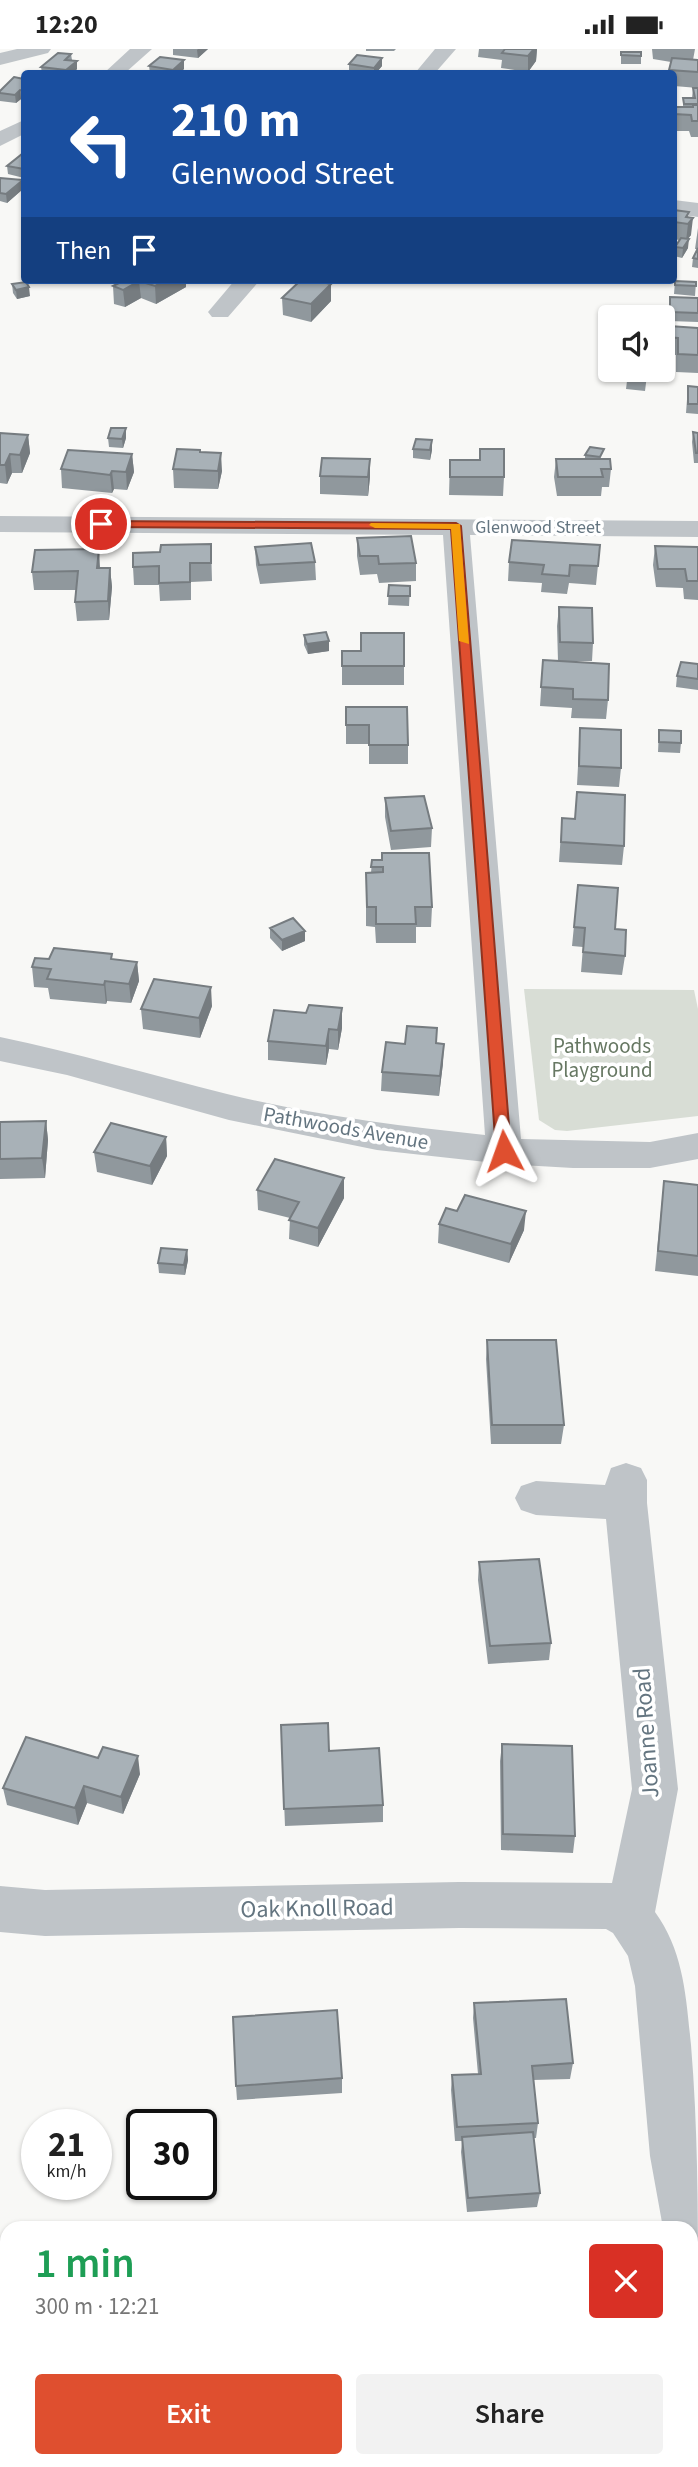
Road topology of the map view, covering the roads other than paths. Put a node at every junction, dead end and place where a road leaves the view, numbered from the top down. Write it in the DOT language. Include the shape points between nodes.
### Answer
graph roads {
  1 [pos="41,49"];
  2 [pos="142,49"];
  3 [pos="446,49"];
  4 [pos="0,59"];
  5 [pos="118,70"];
  6 [pos="428,70"];
  7 [pos="21,128"];
  8 [pos="0,140"];
  9 [pos="677,207"];
  10 [pos="698,210"];
  11 [pos="244,284"];
  12 [pos="220,312"];
  13 [pos="0,524"];
  14 [pos="456,526"];
  15 [pos="698,529"];
  16 [pos="0,1049"];
  17 [pos="698,1146"];
  18 [pos="504,1151"];
  19 [pos="536,1498"];
  20 [pos="0,1909"];
  21 [pos="631,1917"];
  22 [pos="689,2221"];
  1 -- 4 [label="street"];
  2 -- 5 [label="street"];
  3 -- 6 [label="street"];
  7 -- 8 [label="street"];
  9 -- 10 [label="street"];
  11 -- 12 [label="street"];
  13 -- 14 [label="street, Glenwood Street"];
  14 -- 15 [label="street, Glenwood Street"];
  14 -- 18 [label="street"];
  16 -- 18 [label="street, Pathwoods Avenue" via="299,1122 377,1137"];
  17 -- 18 [label="street, Pathwoods Avenue" via="650,1155"];
  19 -- 21 [label="street, Joanne Road" via="626,1491 655,1789"];
  20 -- 21 [label="street, Oak Knoll Road" via="45,1913 612,1906"];
  21 -- 22 [label="street" via="651,1947 660,1986 676,2156"];
}
